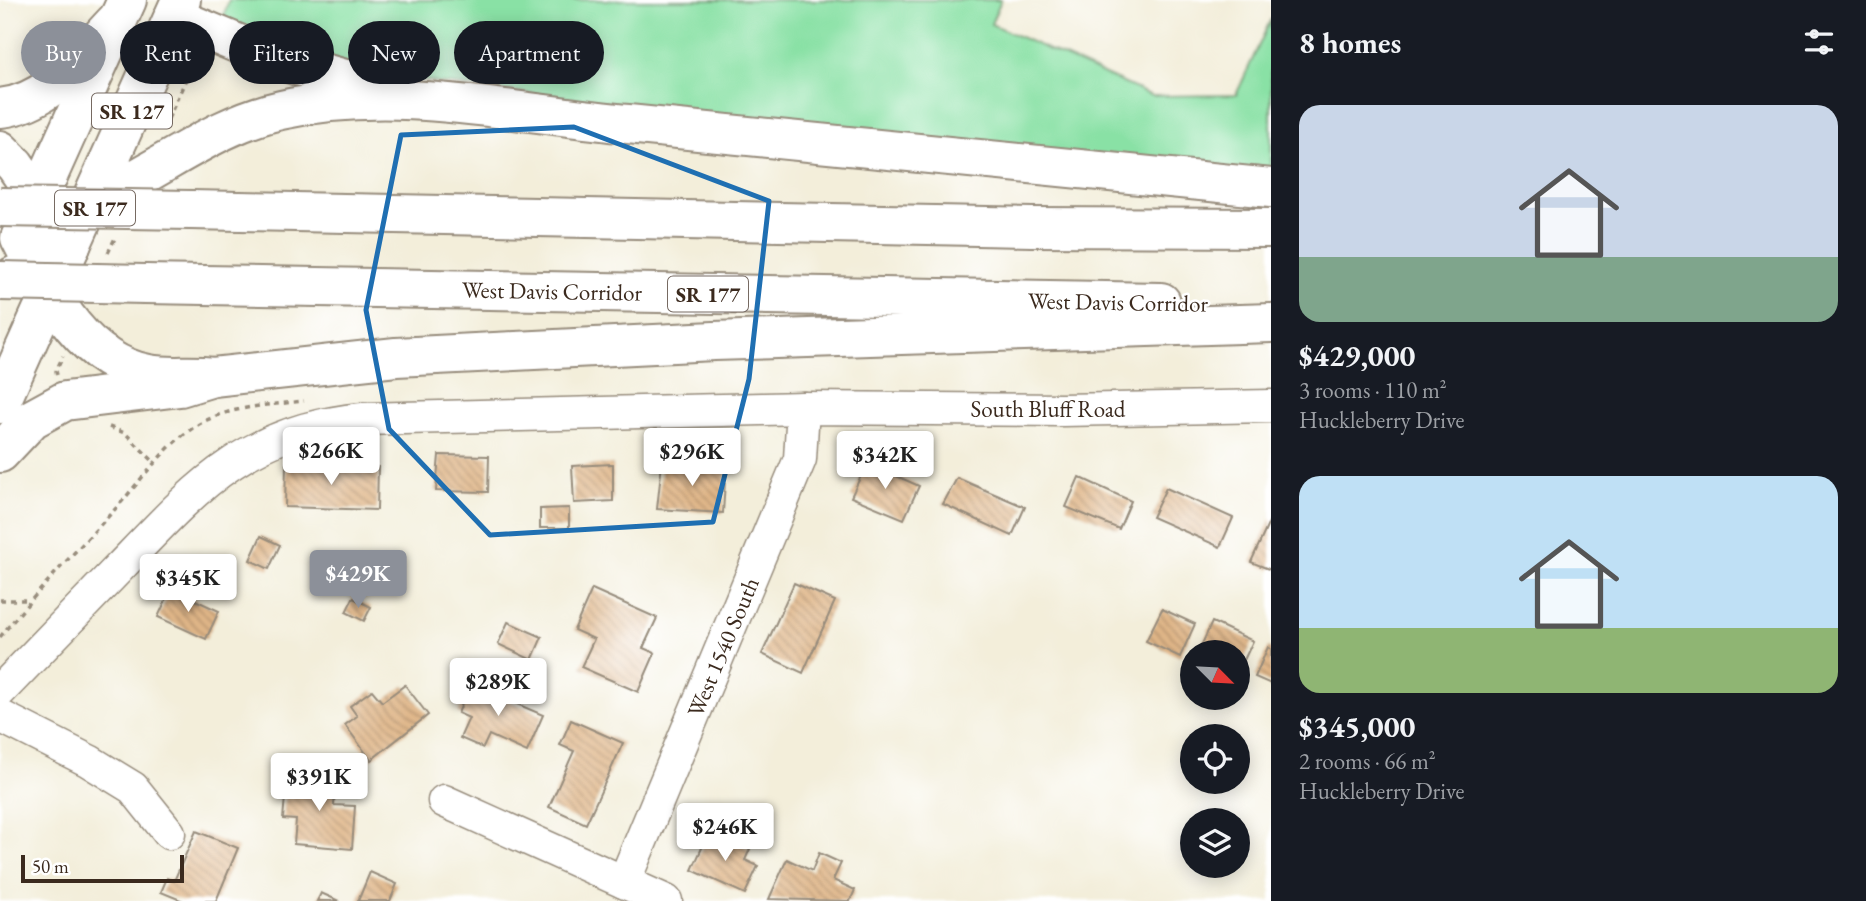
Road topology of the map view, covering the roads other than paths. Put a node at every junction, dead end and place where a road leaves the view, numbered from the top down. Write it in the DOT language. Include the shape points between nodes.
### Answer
graph roads {
  1 [pos="178,8"];
  2 [pos="122,9"];
  3 [pos="427,101"];
  4 [pos="0,108"];
  5 [pos="0,150"];
  6 [pos="1271,188"];
  7 [pos="89,205"];
  8 [pos="55,222"];
  9 [pos="1271,228"];
  10 [pos="26,250"];
  11 [pos="0,282"];
  12 [pos="1271,304"];
  13 [pos="1271,323"];
  14 [pos="213,377"];
  15 [pos="0,404"];
  16 [pos="1271,406"];
  17 [pos="803,408"];
  18 [pos="0,453"];
  19 [pos="0,691"];
  20 [pos="0,716"];
  21 [pos="444,801"];
  22 [pos="169,833"];
  23 [pos="624,882"];
  24 [pos="666,901"];
  1 -- 3 [label="main road" via="277,61"];
  1 -- 7 [label="main road, SR 127"];
  2 -- 4 [label="main road" via="46,92"];
  2 -- 8 [label="main road, SR 127"];
  3 -- 6 [label="main road"];
  3 -- 7 [label="main road" via="345,100 276,111 217,133"];
  5 -- 8 [label="main road"];
  7 -- 8 [label="main road"];
  8 -- 10 [label="main road, SR 127"];
  8 -- 10 [label="main road, SR 127"];
  9 -- 10 [label="main road, SR 177, bridge" via="191,210"];
  10 -- 11 [label="main road"];
  10 -- 14 [label="main road" via="78,333 100,354 154,375"];
  10 -- 15 [label="main road, SR 127"];
  11 -- 12 [label="main road, West Davis Corridor / SR 177, bridge"];
  13 -- 14 [label="main road" via="452,354"];
  14 -- 18 [label="main road" via="180,387 65,401 32,419"];
  16 -- 17 [label="street, South Bluff Road"];
  17 -- 19 [label="street, South Bluff Road" via="363,419 318,425 272,441 203,483"];
  17 -- 23 [label="street, West 1540 South" via="800,459 791,484"];
  20 -- 22 [label="street" via="133,788"];
  21 -- 23 [label="street"];
  23 -- 24 [label="street"];
}
